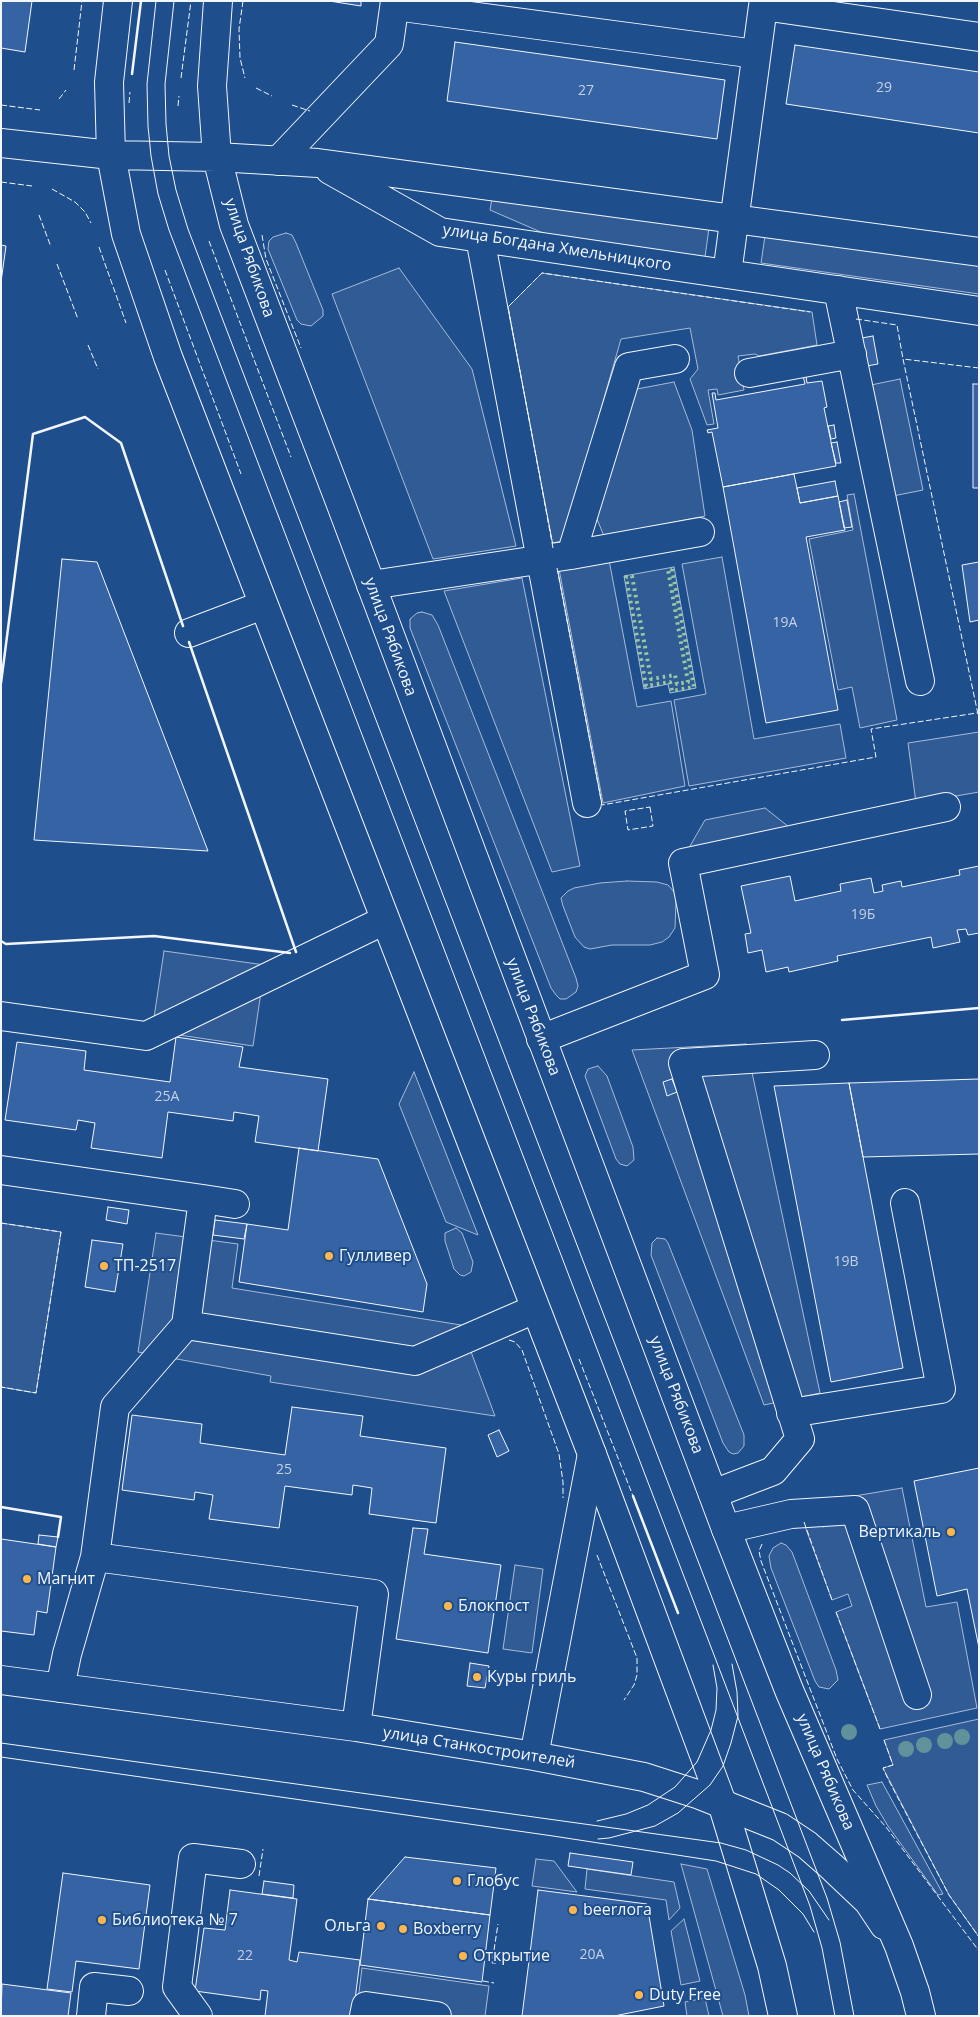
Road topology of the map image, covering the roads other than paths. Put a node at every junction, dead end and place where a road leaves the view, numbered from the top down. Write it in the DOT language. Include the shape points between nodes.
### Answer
graph roads {
  1 [pos="118,1"];
  2 [pos="218,1"];
  3 [pos="395,4"];
  4 [pos="979,37"];
  5 [pos="756,54"];
  6 [pos="1,143"];
  7 [pos="111,155"];
  8 [pos="217,157"];
  9 [pos="278,161"];
  10 [pos="318,164"];
  11 [pos="734,219"];
  12 [pos="480,238"];
  13 [pos="979,252"];
  14 [pos="727,274"];
  15 [pos="838,290"];
  16 [pos="979,311"];
  17 [pos="852,354"];
  18 [pos="675,359"];
  19 [pos="749,373"];
  20 [pos="700,532"];
  21 [pos="571,555"];
  22 [pos="541,560"];
  23 [pos="371,585"];
  24 [pos="264,605"];
  25 [pos="189,633"];
  26 [pos="920,681"];
  27 [pos="587,803"];
  28 [pos="946,807"];
  29 [pos="385,920"];
  30 [pos="1,1016"];
  31 [pos="541,1039"];
  32 [pos="814,1055"];
  33 [pos="1,1170"];
  34 [pos="203,1199"];
  35 [pos="906,1203"];
  36 [pos="235,1204"];
  37 [pos="535,1309"];
  38 [pos="186,1325"];
  39 [pos="792,1413"];
  40 [pos="592,1454"];
  41 [pos="713,1494"];
  42 [pos="726,1529"];
  43 [pos="96,1557"];
  44 [pos="1,1680"];
  45 [pos="60,1688"];
  46 [pos="917,1695"];
  47 [pos="356,1727"];
  48 [pos="534,1756"];
  49 [pos="722,1803"];
  50 [pos="241,1864"];
  51 [pos="899,1946"];
  52 [pos="129,1991"];
  53 [pos="91,2016"];
  54 [pos="198,2016"];
  55 [pos="364,2016"];
  56 [pos="437,2016"];
  57 [pos="783,2016"];
  58 [pos="921,2016"];
  1 -- 7 [label="main road" via="109,82"];
  2 -- 8 [label="main road, улица Рябикова" via="212,86"];
  3 -- 5 [label="main road"];
  3 -- 9 [label="main road" via="389,44"];
  4 -- 5 [label="main road" via="763,6"];
  5 -- 11 [label="main road"];
  6 -- 7 [label="main road, улица Богдана Хмельницкого"];
  7 -- 8 [label="main road, улица Богдана Хмельницкого"];
  7 -- 24 [label="main road" via="126,234 168,357"];
  8 -- 9 [label="main road, улица Богдана Хмельницкого"];
  8 -- 23 [label="main road, улица Рябикова" via="237,233"];
  9 -- 10 [label="main road, улица Богдана Хмельницкого"];
  10 -- 11 [label="main road"];
  10 -- 12 [label="main road, улица Богдана Хмельницкого" via="440,232"];
  11 -- 13 [label="main road"];
  11 -- 14 [label="main road"];
  12 -- 14 [label="main road, улица Богдана Хмельницкого"];
  12 -- 22 [label="main road"];
  14 -- 15 [label="main road, улица Богдана Хмельницкого"];
  15 -- 16 [label="main road, улица Богдана Хмельницкого"];
  15 -- 17 [label="main road"];
  17 -- 19 [label="main road"];
  17 -- 26 [label="main road"];
  18 -- 21 [label="main road" via="629,367"];
  20 -- 21 [label="main road"];
  21 -- 22 [label="main road"];
  22 -- 23 [label="main road"];
  22 -- 27 [label="main road"];
  23 -- 31 [label="main road, улица Рябикова"];
  24 -- 25 [label="main road"];
  24 -- 29 [label="main road"];
  28 -- 31 [label="main road" via="683,862 705,975"];
  29 -- 30 [label="main road" via="146,1036"];
  29 -- 37 [label="main road"];
  31 -- 41 [label="main road, улица Рябикова"];
  32 -- 39 [label="main road" via="683,1063"];
  33 -- 34 [label="main road"];
  34 -- 36 [label="main road"];
  34 -- 38 [label="main road"];
  35 -- 39 [label="main road" via="941,1389"];
  37 -- 38 [label="main road" via="415,1361"];
  37 -- 40 [label="main road"];
  38 -- 43 [label="main road" via="115,1407"];
  39 -- 41 [label="main road" via="800,1439 773,1471"];
  40 -- 48 [label="main road"];
  40 -- 49 [label="main road"];
  41 -- 42 [label="main road, улица Рябикова"];
  42 -- 46 [label="main road" via="791,1514 855,1510"];
  42 -- 51 [label="main road, улица Рябикова" via="790,1690"];
  43 -- 45 [label="main road"];
  43 -- 47 [label="main road" via="374,1594"];
  44 -- 45 [label="main road, улица Станкостроителей"];
  45 -- 47 [label="main road, улица Станкостроителей"];
  47 -- 48 [label="main road, улица Станкостроителей"];
  48 -- 49 [label="main road, улица Станкостроителей" via="644,1777"];
  49 -- 51 [label="main road, улица Станкостроителей" via="780,1827 807,1845 868,1901"];
  49 -- 57 [label="main road" via="772,1966"];
  50 -- 54 [label="main road" via="193,1858 177,1987"];
  51 -- 58 [label="main road, улица Рябикова"];
  52 -- 53 [label="main road" via="94,1987"];
  55 -- 56 [label="main road" via="366,2006"];
}
